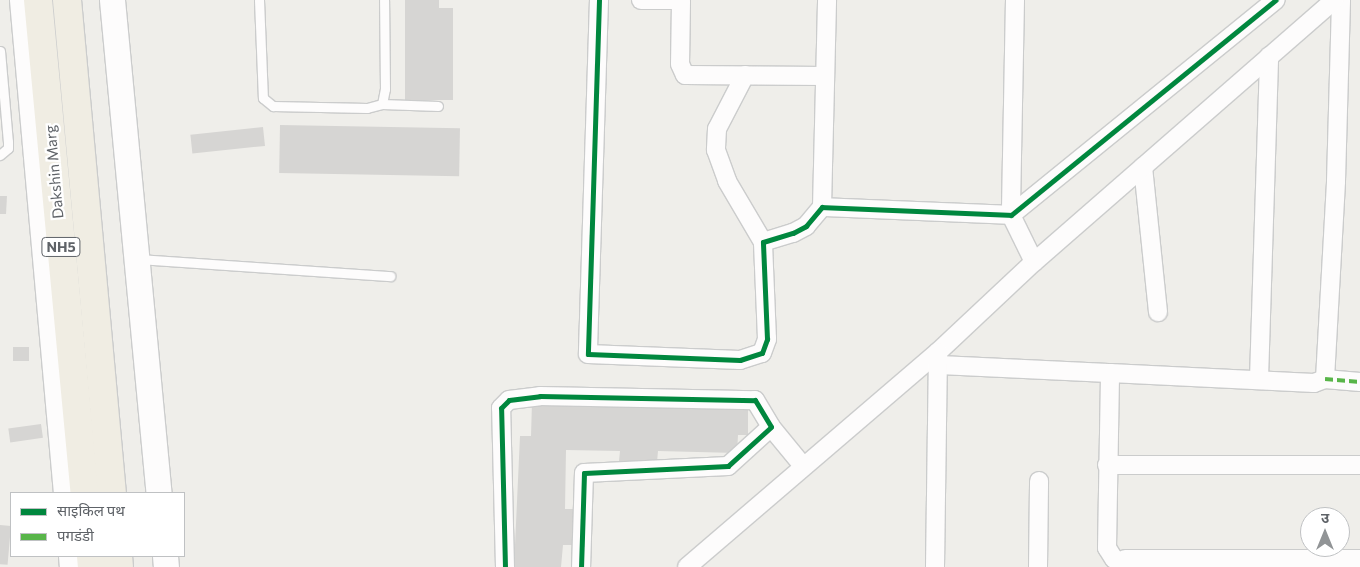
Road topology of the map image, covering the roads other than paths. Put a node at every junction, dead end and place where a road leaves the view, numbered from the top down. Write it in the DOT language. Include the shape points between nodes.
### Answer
graph roads {
  1 [pos="22,0"];
  2 [pos="38,0"];
  3 [pos="66,0"];
  4 [pos="112,0"];
  5 [pos="259,0"];
  6 [pos="384,0"];
  7 [pos="599,0"];
  8 [pos="641,0"];
  9 [pos="827,0"];
  10 [pos="1014,0"];
  11 [pos="1276,0"];
  12 [pos="1334,0"];
  13 [pos="1340,0"];
  14 [pos="681,1"];
  15 [pos="0,51"];
  16 [pos="1268,56"];
  17 [pos="745,75"];
  18 [pos="825,76"];
  19 [pos="382,104"];
  20 [pos="438,106"];
  21 [pos="0,155"];
  22 [pos="1143,167"];
  23 [pos="822,207"];
  24 [pos="1011,215"];
  25 [pos="763,242"];
  26 [pos="137,259"];
  27 [pos="1034,262"];
  28 [pos="390,276"];
  29 [pos="1158,312"];
  30 [pos="938,358"];
  31 [pos="1110,373"];
  32 [pos="1259,379"];
  33 [pos="1325,379"];
  34 [pos="1360,382"];
  35 [pos="771,427"];
  36 [pos="1107,464"];
  37 [pos="1360,465"];
  38 [pos="803,466"];
  39 [pos="1039,481"];
  40 [pos="66,492"];
  41 [pos="85,492"];
  42 [pos="112,492"];
  43 [pos="159,492"];
  44 [pos="1114,559"];
  45 [pos="1360,559"];
  46 [pos="505,567"];
  47 [pos="581,567"];
  48 [pos="687,567"];
  49 [pos="935,567"];
  50 [pos="1038,567"];
  51 [pos="1140,567"];
  1 -- 40 [label="street"];
  2 -- 41 [label="highway, Dakshin Marg / NH5"];
  3 -- 42 [label="highway, NH5"];
  4 -- 26 [label="street"];
  5 -- 19 [label="lane" via="263,98 273,106 288,107 367,108"];
  6 -- 19 [label="lane" via="386,88"];
  7 -- 25 [label="street" via="588,354 740,360 762,353 766,339"];
  8 -- 14 [label="street"];
  9 -- 18 [label="street"];
  10 -- 24 [label="street"];
  11 -- 24 [label="street"];
  12 -- 16 [label="street"];
  13 -- 33 [label="street" via="1336,181"];
  14 -- 17 [label="street" via="682,71 693,76"];
  15 -- 21 [label="lane" via="8,148"];
  16 -- 22 [label="street"];
  16 -- 32 [label="street"];
  17 -- 18 [label="street"];
  17 -- 25 [label="street" via="717,129 716,150 726,181"];
  18 -- 23 [label="street"];
  19 -- 20 [label="lane"];
  22 -- 27 [label="street"];
  22 -- 29 [label="street"];
  23 -- 24 [label="street"];
  23 -- 25 [label="street" via="806,226 793,234"];
  24 -- 27 [label="street"];
  26 -- 28 [label="lane"];
  26 -- 43 [label="street"];
  27 -- 30 [label="street"];
  30 -- 31 [label="street"];
  30 -- 38 [label="street"];
  30 -- 49 [label="street"];
  31 -- 32 [label="street"];
  31 -- 36 [label="street"];
  32 -- 33 [label="street" via="1314,383"];
  33 -- 34 [label="street"];
  35 -- 38 [label="street"];
  35 -- 46 [label="street" via="755,400 540,396 509,400 502,408"];
  35 -- 47 [label="street" via="728,466 584,473"];
  36 -- 37 [label="street"];
  36 -- 44 [label="street" via="1107,548"];
  38 -- 48 [label="street"];
  39 -- 50 [label="street"];
  44 -- 45 [label="street"];
  44 -- 51 [label="street"];
}
